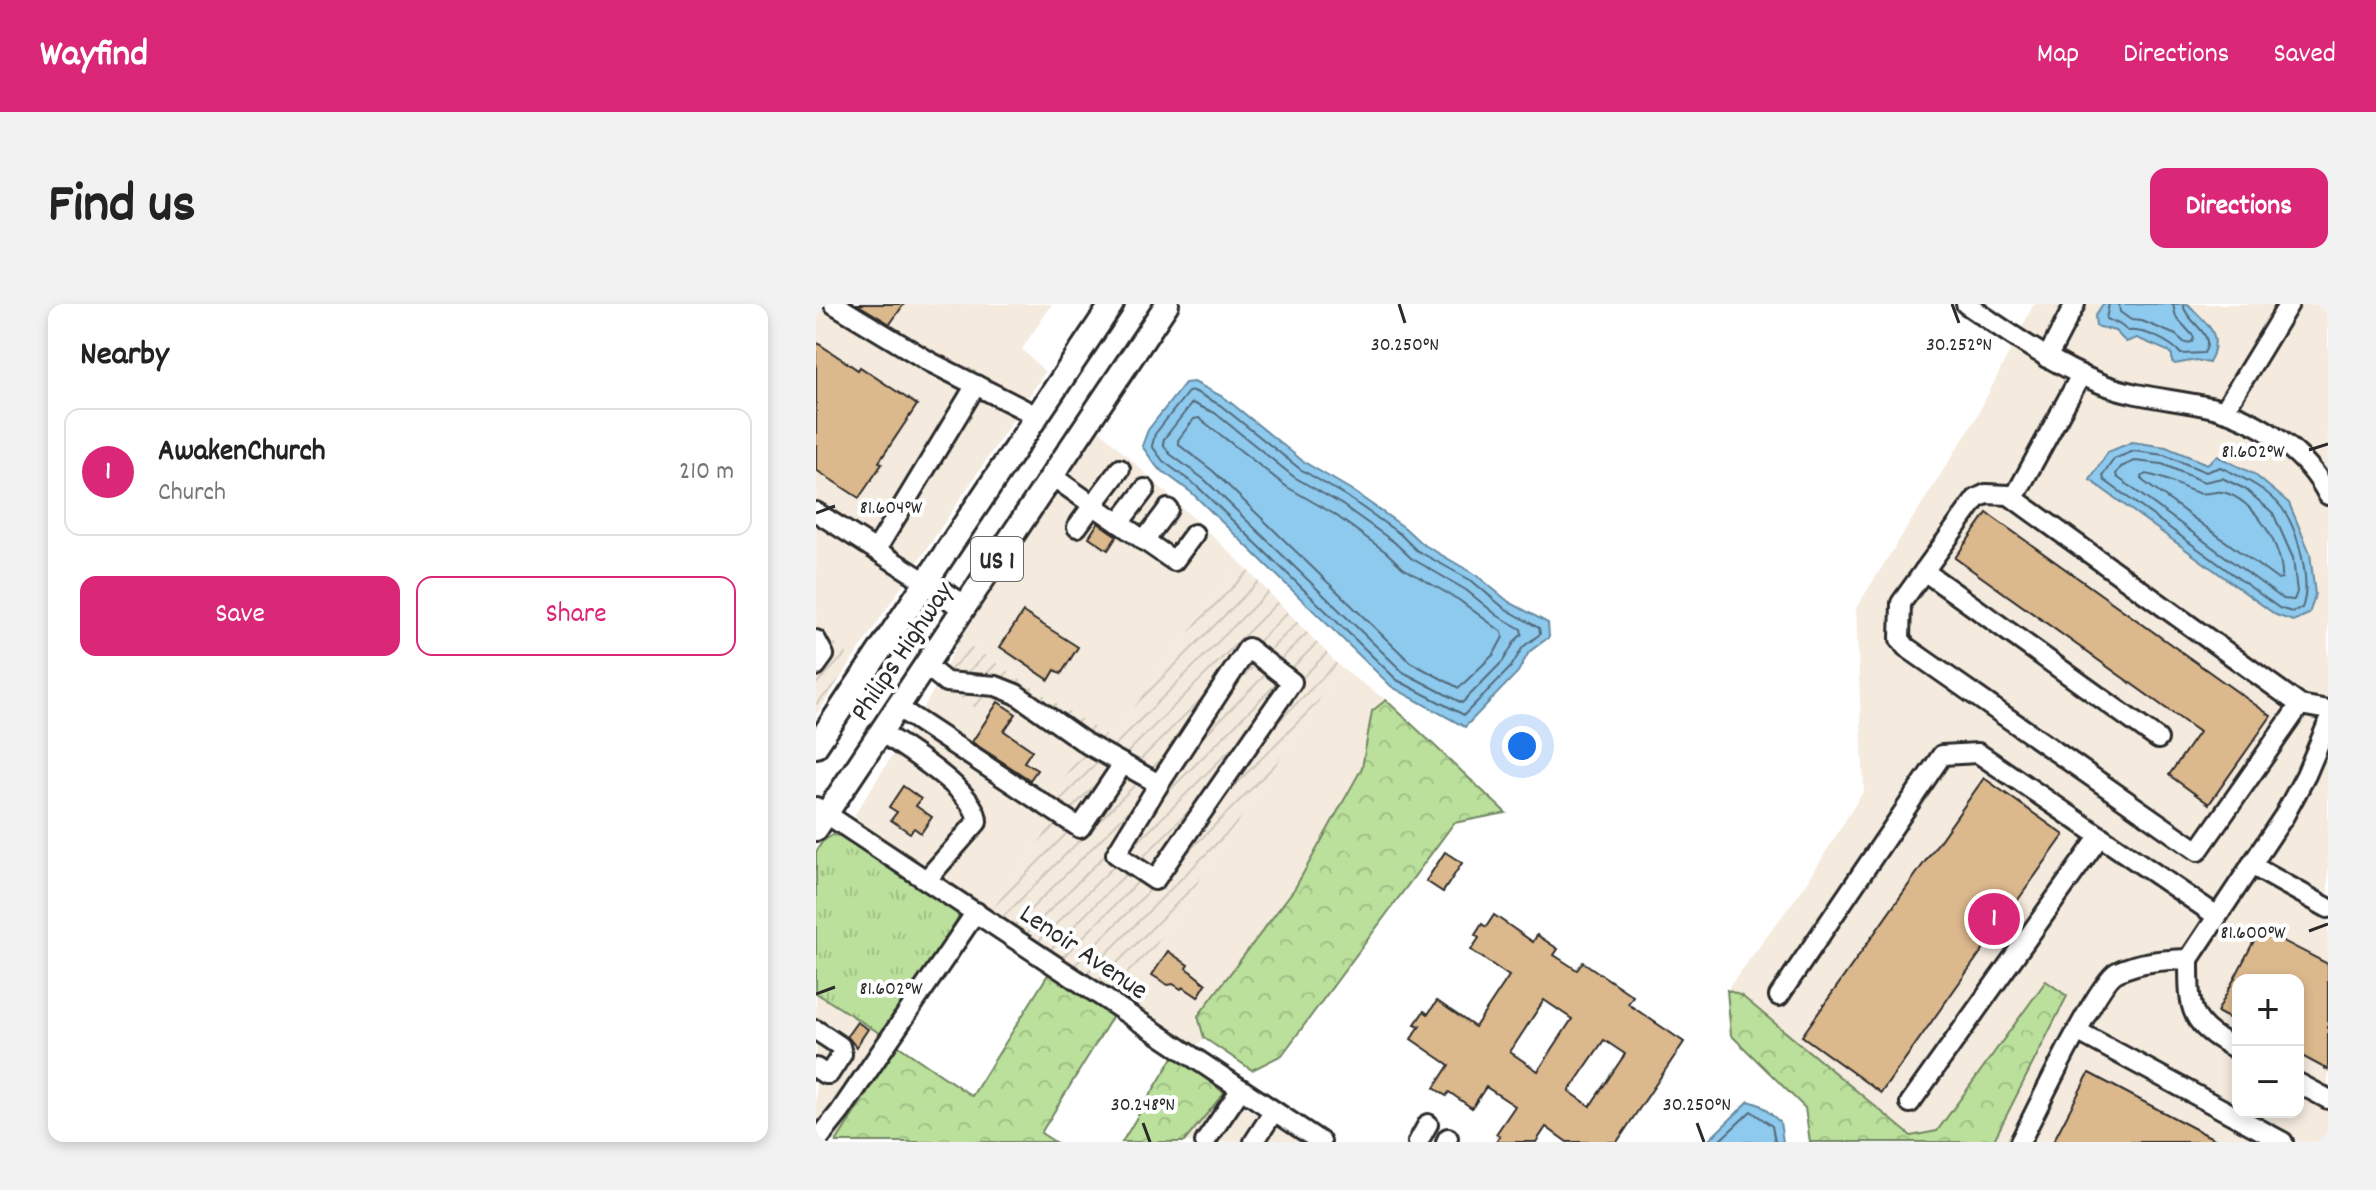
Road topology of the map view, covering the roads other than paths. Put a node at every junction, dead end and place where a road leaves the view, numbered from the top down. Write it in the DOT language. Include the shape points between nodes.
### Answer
graph roads {
  1 [pos="834,304"];
  2 [pos="1112,304"];
  3 [pos="1167,304"];
  4 [pos="1966,304"];
  5 [pos="2075,304"];
  6 [pos="2289,304"];
  7 [pos="2047,358"];
  8 [pos="2081,375"];
  9 [pos="976,385"];
  10 [pos="2224,411"];
  11 [pos="1037,416"];
  12 [pos="1120,469"];
  13 [pos="1052,476"];
  14 [pos="1145,489"];
  15 [pos="2328,495"];
  16 [pos="2014,498"];
  17 [pos="1093,505"];
  18 [pos="1168,509"];
  19 [pos="816,512"];
  20 [pos="1119,523"];
  21 [pos="1077,527"];
  22 [pos="1194,534"];
  23 [pos="1144,541"];
  24 [pos="876,550"];
  25 [pos="1924,571"];
  26 [pos="926,582"];
  27 [pos="964,607"];
  28 [pos="816,640"];
  29 [pos="925,665"];
  30 [pos="816,666"];
  31 [pos="2300,705"];
  32 [pos="897,707"];
  33 [pos="2328,721"];
  34 [pos="881,732"];
  35 [pos="2158,739"];
  36 [pos="816,746"];
  37 [pos="1123,764"];
  38 [pos="1159,784"];
  39 [pos="819,817"];
  40 [pos="2100,836"];
  41 [pos="2251,865"];
  42 [pos="927,879"];
  43 [pos="2328,908"];
  44 [pos="976,912"];
  45 [pos="2217,916"];
  46 [pos="2189,959"];
  47 [pos="1779,996"];
  48 [pos="816,1030"];
  49 [pos="2077,1031"];
  50 [pos="2232,1047"];
  51 [pos="825,1068"];
  52 [pos="860,1082"];
  53 [pos="2304,1086"];
  54 [pos="1241,1089"];
  55 [pos="2328,1099"];
  56 [pos="1910,1103"];
  57 [pos="1274,1111"];
  58 [pos="1428,1124"];
  59 [pos="816,1142"];
  60 [pos="1205,1142"];
  61 [pos="1254,1142"];
  62 [pos="1321,1142"];
  63 [pos="1418,1142"];
  64 [pos="2020,1142"];
  65 [pos="2283,1142"];
  1 -- 9 [label="street"];
  2 -- 11 [label="main road, Philips Highway / US 1"];
  3 -- 13 [label="main road, Philips Highway / US 1"];
  4 -- 7 [label="street"];
  5 -- 7 [label="street"];
  6 -- 10 [label="street"];
  7 -- 8 [label="street"];
  8 -- 10 [label="street" via="2138,395"];
  8 -- 16 [label="street"];
  9 -- 11 [label="street"];
  9 -- 24 [label="street"];
  10 -- 15 [label="street" via="2270,433 2297,455"];
  11 -- 26 [label="main road, Philips Highway / US 1"];
  12 -- 17 [label="street"];
  13 -- 17 [label="street"];
  13 -- 27 [label="main road, Philips Highway / US 1"];
  14 -- 20 [label="street"];
  16 -- 25 [label="street" via="1986,494 1976,499"];
  16 -- 31 [label="street"];
  17 -- 20 [label="street"];
  17 -- 21 [label="street"];
  18 -- 23 [label="street"];
  19 -- 24 [label="street"];
  20 -- 23 [label="street"];
  22 -- 23 [label="street" via="1174,561"];
  24 -- 26 [label="street"];
  25 -- 31 [label="street" via="1901,603 1900,639 1906,647 2198,851"];
  25 -- 35 [label="street"];
  26 -- 27 [label="main road"];
  26 -- 36 [label="main road, Philips Highway / US 1"];
  27 -- 29 [label="main road, Philips Highway / US 1"];
  28 -- 30 [label="street" via="824,655"];
  29 -- 32 [label="main road, Philips Highway / US 1"];
  29 -- 37 [label="street" via="946,682 996,686 1016,694"];
  31 -- 33 [label="street"];
  32 -- 34 [label="main road, Philips Highway / US 1"];
  32 -- 37 [label="street" via="1080,828"];
  33 -- 41 [label="street" via="2292,803"];
  34 -- 39 [label="main road, Philips Highway / US 1"];
  34 -- 42 [label="street" via="958,790 977,813 977,822"];
  37 -- 38 [label="street"];
  38 -- 38 [label="street" via="1248,648 1292,682 1155,880 1116,854"];
  39 -- 42 [label="street, Lenoir Avenue"];
  40 -- 45 [label="street"];
  40 -- 47 [label="street" via="1978,753 1942,755"];
  40 -- 56 [label="street"];
  41 -- 43 [label="street"];
  41 -- 45 [label="street"];
  42 -- 44 [label="street, Lenoir Avenue"];
  44 -- 52 [label="street"];
  44 -- 54 [label="street, Lenoir Avenue"];
  45 -- 46 [label="street"];
  46 -- 49 [label="street" via="2155,960 2113,973"];
  46 -- 50 [label="street" via="2189,1000 2198,1023"];
  48 -- 51 [label="street" via="840,1046 842,1054"];
  49 -- 64 [label="street"];
  49 -- 65 [label="street"];
  51 -- 52 [label="street"];
  52 -- 59 [label="street"];
  53 -- 55 [label="street"];
  54 -- 57 [label="street, Lenoir Avenue"];
  54 -- 60 [label="street"];
  57 -- 61 [label="street"];
  57 -- 62 [label="street, Lenoir Avenue"];
  58 -- 63 [label="street"];
}
